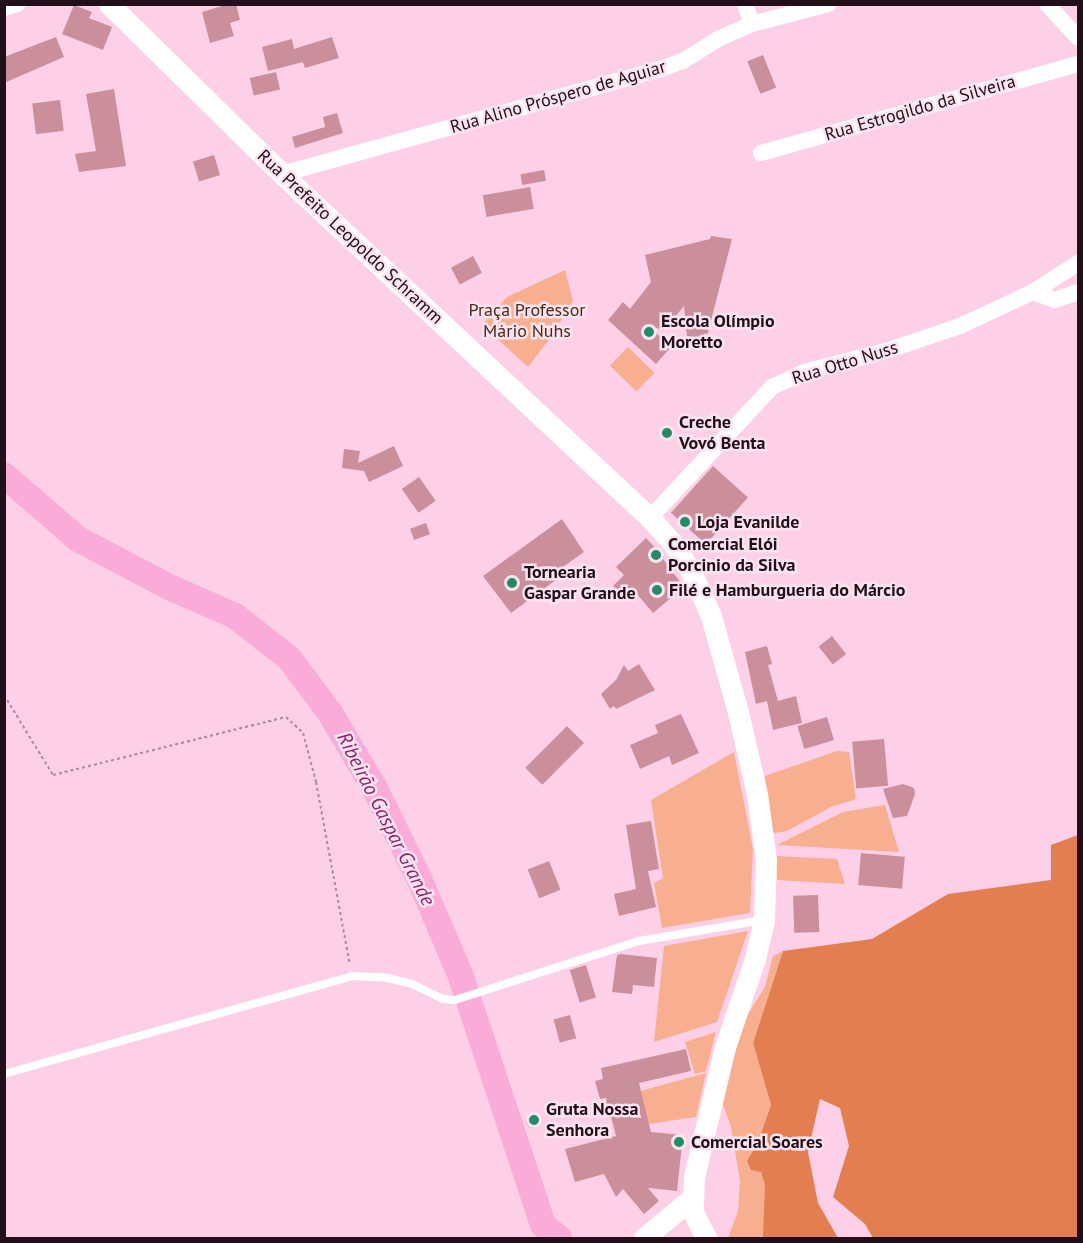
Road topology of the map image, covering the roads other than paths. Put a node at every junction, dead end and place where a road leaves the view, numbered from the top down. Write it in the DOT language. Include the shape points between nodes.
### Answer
graph roads {
  1 [pos="17,4"];
  2 [pos="109,4"];
  3 [pos="745,4"];
  4 [pos="828,4"];
  5 [pos="1047,4"];
  6 [pos="4,8"];
  7 [pos="752,24"];
  8 [pos="1078,39"];
  9 [pos="1078,64"];
  10 [pos="761,153"];
  11 [pos="282,174"];
  12 [pos="1078,263"];
  13 [pos="1033,292"];
  14 [pos="1078,292"];
  15 [pos="650,518"];
  16 [pos="764,920"];
  17 [pos="4,1074"];
  18 [pos="692,1198"];
  19 [pos="644,1239"];
  20 [pos="706,1239"];
  1 -- 6 [label="street"];
  2 -- 11 [label="street, Rua Prefeito Leopoldo Schramm"];
  3 -- 7 [label="street"];
  4 -- 7 [label="street, Rua Alino Próspero de Aguiar"];
  5 -- 8 [label="street"];
  7 -- 11 [label="street, Rua Alino Próspero de Aguiar" via="658,70"];
  9 -- 10 [label="street, Rua Estrogildo da Silveira"];
  11 -- 15 [label="street, Rua Prefeito Leopoldo Schramm"];
  12 -- 13 [label="street, Rua Otto Nuss"];
  13 -- 14 [label="street" via="1056,300"];
  13 -- 15 [label="street, Rua Otto Nuss" via="960,326 804,372 772,387"];
  15 -- 16 [label="street, Rua Prefeito Leopoldo Schramm" via="691,571 711,616 733,693 766,860"];
  16 -- 17 [label="lane" via="639,941 455,1000 387,978 352,976"];
  16 -- 18 [label="street, Rua Prefeito Leopoldo Schramm" via="755,959 724,1047"];
  18 -- 19 [label="street"];
  18 -- 20 [label="street" via="696,1221"];
}
